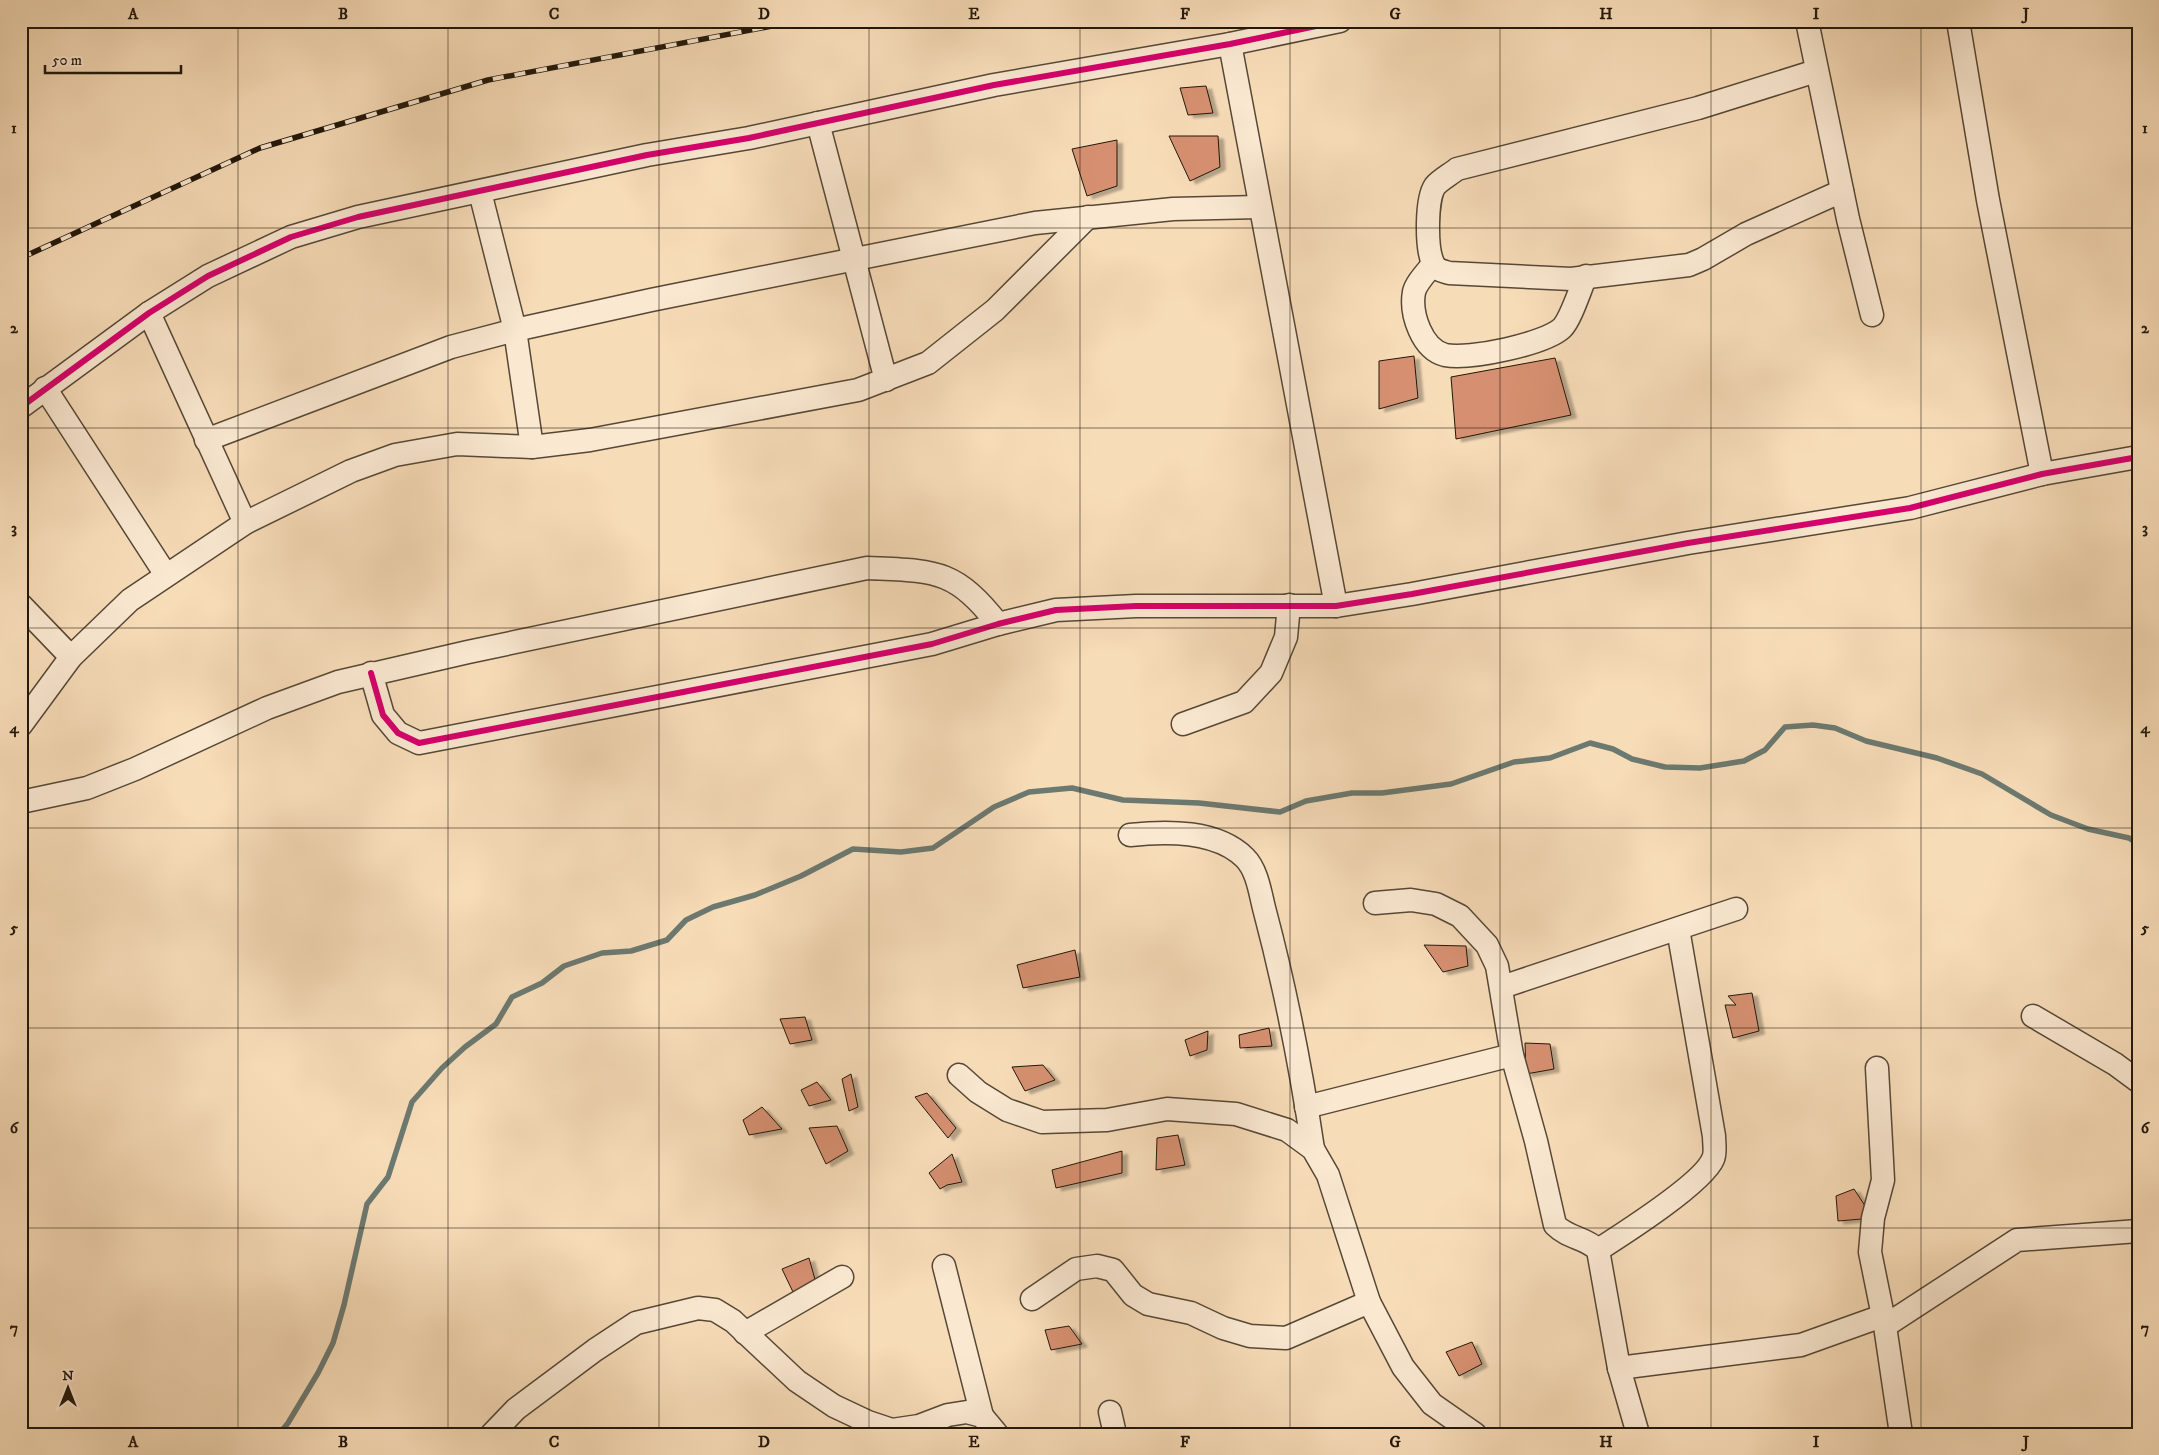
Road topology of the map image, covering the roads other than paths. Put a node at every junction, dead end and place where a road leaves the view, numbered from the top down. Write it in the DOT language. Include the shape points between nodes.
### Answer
graph roads {
  1 [pos="1340,21"];
  2 [pos="1807,21"];
  3 [pos="1958,21"];
  4 [pos="1230,44"];
  5 [pos="1816,71"];
  6 [pos="818,124"];
  7 [pos="1842,191"];
  8 [pos="480,192"];
  9 [pos="1259,207"];
  10 [pos="1088,217"];
  11 [pos="852,259"];
  12 [pos="1433,264"];
  13 [pos="1586,276"];
  14 [pos="149,313"];
  15 [pos="1872,316"];
  16 [pos="515,330"];
  17 [pos="886,380"];
  18 [pos="45,388"];
  19 [pos="21,408"];
  20 [pos="206,440"];
  21 [pos="532,447"];
  22 [pos="2138,457"];
  23 [pos="2042,474"];
  24 [pos="245,524"];
  25 [pos="166,575"];
  26 [pos="21,605"];
  27 [pos="1288,605"];
  28 [pos="1336,606"];
  29 [pos="998,624"];
  30 [pos="71,657"];
  31 [pos="371,673"];
  32 [pos="1183,724"];
  33 [pos="21,725"];
  34 [pos="21,802"];
  35 [pos="1130,835"];
  36 [pos="1375,903"];
  37 [pos="1736,909"];
  38 [pos="1678,929"];
  39 [pos="1502,987"];
  40 [pos="2033,1016"];
  41 [pos="1512,1055"];
  42 [pos="1877,1068"];
  43 [pos="959,1075"];
  44 [pos="2138,1081"];
  45 [pos="1306,1107"];
  46 [pos="1313,1149"];
  47 [pos="2138,1231"];
  48 [pos="1598,1250"];
  49 [pos="944,1266"];
  50 [pos="842,1277"];
  51 [pos="1032,1299"];
  52 [pos="1369,1302"];
  53 [pos="1884,1321"];
  54 [pos="745,1333"];
  55 [pos="1619,1368"];
  56 [pos="982,1416"];
  57 [pos="492,1434"];
  58 [pos="997,1434"];
  59 [pos="1475,1434"];
  60 [pos="1638,1434"];
  61 [pos="1901,1434"];
  1 -- 4 [label="street"];
  2 -- 5 [label="street"];
  3 -- 23 [label="street" via="1988,200"];
  4 -- 6 [label="street" via="994,85"];
  4 -- 9 [label="street"];
  5 -- 7 [label="street"];
  5 -- 12 [label="street" via="1698,108 1457,169 1435,186 1430,202 1428,242"];
  6 -- 8 [label="street" via="647,155"];
  6 -- 11 [label="street"];
  7 -- 13 [label="street" via="1746,234 1689,265"];
  7 -- 15 [label="street"];
  8 -- 14 [label="street" via="358,217 290,237 208,276"];
  8 -- 16 [label="street"];
  9 -- 10 [label="street" via="1173,209"];
  9 -- 28 [label="street"];
  10 -- 11 [label="street" via="1035,223"];
  10 -- 17 [label="street" via="995,310 928,363"];
  11 -- 16 [label="street"];
  11 -- 17 [label="street"];
  12 -- 13 [label="street" via="1449,273"];
  12 -- 13 [label="street" via="1414,290 1413,308 1420,331 1432,349 1446,355 1497,352 1552,336 1564,326"];
  14 -- 18 [label="street"];
  14 -- 20 [label="street"];
  16 -- 20 [label="street" via="451,347"];
  16 -- 21 [label="street"];
  17 -- 21 [label="street" via="858,390 660,428"];
  18 -- 19 [label="street"];
  18 -- 25 [label="street"];
  20 -- 24 [label="street"];
  21 -- 24 [label="street" via="457,444 395,455 351,471"];
  22 -- 23 [label="street"];
  23 -- 28 [label="street" via="1910,508 1688,542"];
  24 -- 25 [label="street"];
  25 -- 30 [label="street" via="130,600"];
  26 -- 30 [label="street"];
  27 -- 28 [label="street"];
  27 -- 29 [label="street" via="1056,610"];
  27 -- 32 [label="street" via="1286,637 1271,673 1244,702"];
  29 -- 31 [label="street" via="956,581 922,571 867,568"];
  29 -- 31 [label="street" via="932,644 419,743 398,733 383,715"];
  30 -- 33 [label="street"];
  31 -- 34 [label="street" via="267,708 87,788"];
  35 -- 45 [label="street" via="1172,833 1202,838 1228,845 1247,859 1256,878 1273,942"];
  36 -- 39 [label="street" via="1436,904 1460,916 1487,945"];
  37 -- 38 [label="street"];
  38 -- 39 [label="street"];
  38 -- 48 [label="street" via="1714,1136 1714,1158 1706,1172"];
  39 -- 41 [label="street"];
  40 -- 44 [label="street"];
  41 -- 45 [label="street"];
  41 -- 48 [label="street" via="1555,1225 1565,1235 1590,1242"];
  42 -- 53 [label="street" via="1883,1180 1873,1218 1870,1252"];
  43 -- 46 [label="street" via="1006,1110 1042,1122 1107,1120 1167,1109 1236,1114 1287,1130"];
  45 -- 46 [label="street"];
  46 -- 52 [label="street" via="1328,1175"];
  47 -- 53 [label="street" via="2017,1240"];
  48 -- 55 [label="street"];
  49 -- 56 [label="street"];
  50 -- 54 [label="street"];
  51 -- 52 [label="street" via="1076,1269 1096,1266 1113,1270 1133,1295 1148,1304 1191,1313 1250,1336 1286,1338"];
  52 -- 59 [label="street" via="1403,1367 1432,1404"];
  53 -- 55 [label="street" via="1801,1345"];
  53 -- 61 [label="street"];
  54 -- 56 [label="street" via="797,1381 834,1406 868,1422 892,1430 967,1412"];
  54 -- 57 [label="street" via="715,1310 698,1308 636,1324 516,1408"];
  55 -- 60 [label="street"];
  56 -- 58 [label="street"];
}
